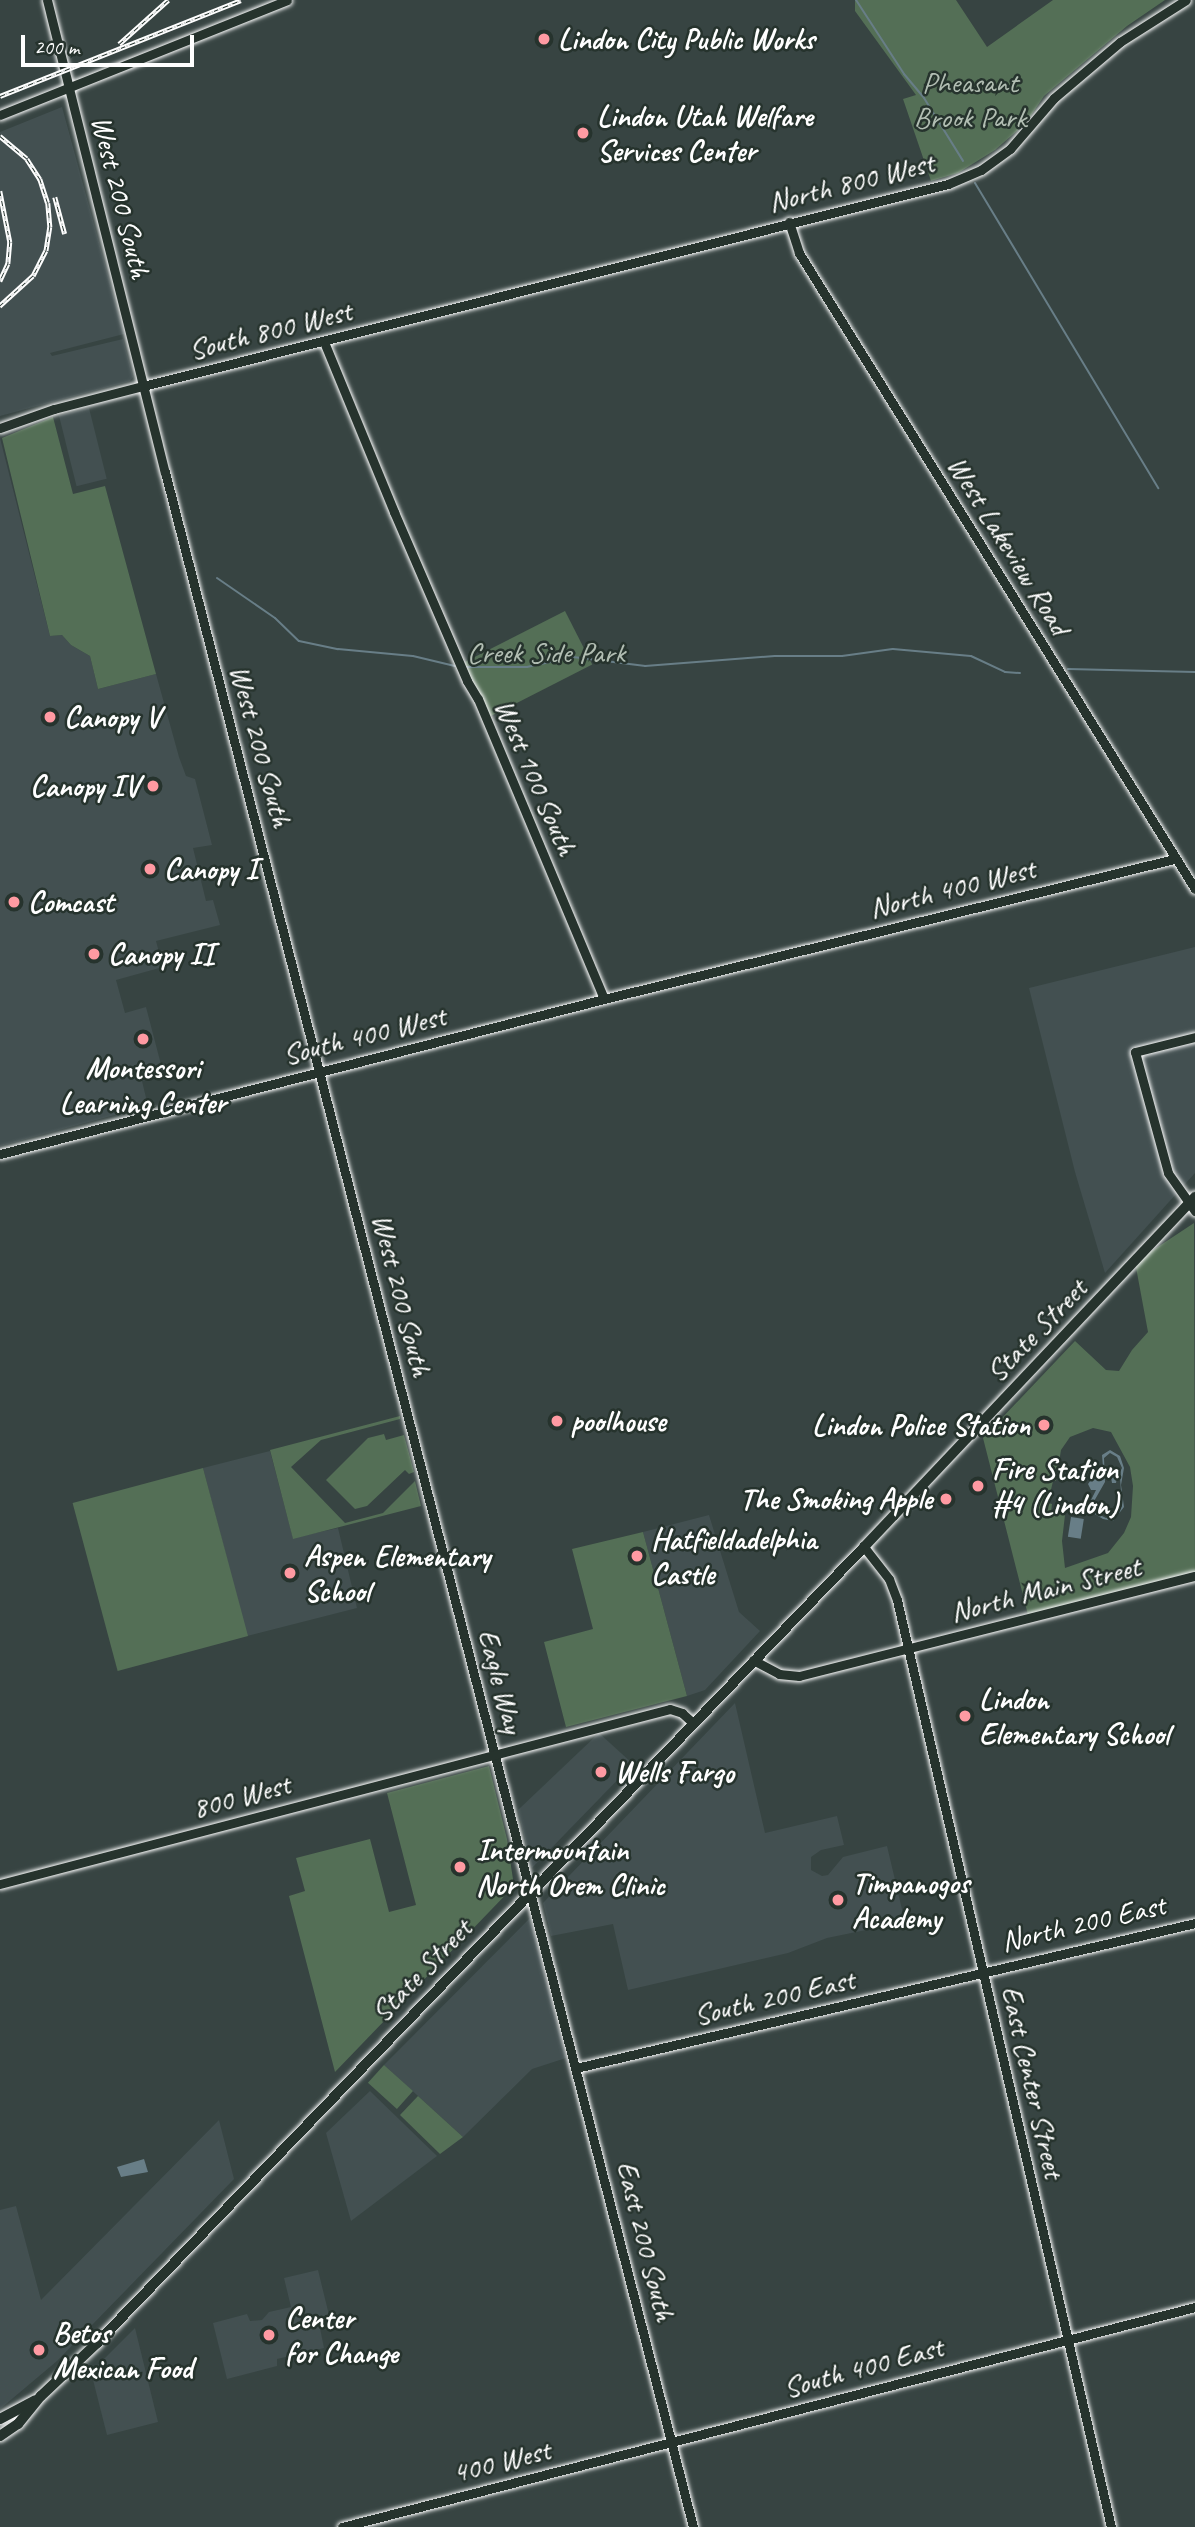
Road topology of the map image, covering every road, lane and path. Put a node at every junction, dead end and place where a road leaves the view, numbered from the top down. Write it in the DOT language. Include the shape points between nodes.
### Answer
graph roads {
  1 [pos="47,0"];
  2 [pos="287,0"];
  3 [pos="1186,0"];
  4 [pos="69,87"];
  5 [pos="0,116"];
  6 [pos="789,222"];
  7 [pos="552,285"];
  8 [pos="324,342"];
  9 [pos="143,386"];
  10 [pos="0,428"];
  11 [pos="1174,859"];
  12 [pos="1195,889"];
  13 [pos="741,964"];
  14 [pos="604,999"];
  15 [pos="1195,1037"];
  16 [pos="320,1072"];
  17 [pos="0,1154"];
  18 [pos="1193,1203"];
  19 [pos="407,1416"];
  20 [pos="864,1547"];
  21 [pos="1195,1576"];
  22 [pos="908,1648"];
  23 [pos="753,1660"];
  24 [pos="693,1723"];
  25 [pos="495,1755"];
  26 [pos="0,1884"];
  27 [pos="530,1892"];
  28 [pos="1195,1923"];
  29 [pos="982,1972"];
  30 [pos="576,2068"];
  31 [pos="1195,2307"];
  32 [pos="1067,2339"];
  33 [pos="41,2396"];
  34 [pos="0,2419"];
  35 [pos="0,2436"];
  36 [pos="672,2442"];
  37 [pos="342,2527"];
  38 [pos="693,2527"];
  39 [pos="1111,2527"];
  1 -- 4 [label="street, West 200 South"];
  2 -- 4 [label="street"];
  3 -- 6 [label="street, North 800 West" via="1120,41 1054,98 1010,149 981,170 948,184"];
  4 -- 5 [label="street"];
  4 -- 9 [label="street, West 200 South"];
  6 -- 7 [label="street, North 800 West"];
  6 -- 11 [label="street, West Lakeview Road" via="799,253"];
  7 -- 8 [label="street, South 800 West"];
  8 -- 9 [label="street, South 800 West"];
  8 -- 14 [label="street, West 100 South"];
  9 -- 10 [label="street, South 800 West"];
  9 -- 16 [label="street, West 200 South"];
  11 -- 12 [label="street, West Lakeview Road"];
  11 -- 13 [label="street, North 400 West"];
  13 -- 14 [label="street, South 400 West"];
  14 -- 16 [label="street, South 400 West"];
  15 -- 18 [label="street" via="1135,1052 1164,1162 1177,1190"];
  16 -- 17 [label="street, South 400 West"];
  16 -- 19 [label="street, West 200 South"];
  18 -- 20 [label="main road, State Street"];
  19 -- 25 [label="street, Eagle Way"];
  20 -- 22 [label="street, East Center Street" via="890,1579"];
  20 -- 23 [label="main road, State Street"];
  21 -- 22 [label="street, North Main Street"];
  22 -- 23 [label="street, North Main Street" via="799,1676 779,1674"];
  22 -- 29 [label="street, East Center Street"];
  23 -- 24 [label="main road, State Street"];
  24 -- 25 [label="street, 800 West" via="670,1709"];
  24 -- 27 [label="main road, State Street"];
  25 -- 26 [label="street, 800 West"];
  25 -- 27 [label="street, East 200 South"];
  27 -- 30 [label="street, East 200 South"];
  27 -- 33 [label="main road, State Street"];
  28 -- 29 [label="street, North 200 East"];
  29 -- 30 [label="street, South 200 East"];
  29 -- 32 [label="street, East Center Street"];
  30 -- 36 [label="street, East 200 South"];
  31 -- 32 [label="street, South 400 East"];
  32 -- 36 [label="street, South 400 East"];
  32 -- 39 [label="street, East Center Street"];
  33 -- 34 [label="main road, State Street"];
  33 -- 35 [label="main road, State Street" via="18,2424"];
  36 -- 37 [label="street, 400 West"];
  36 -- 38 [label="street, East 200 South"];
}
